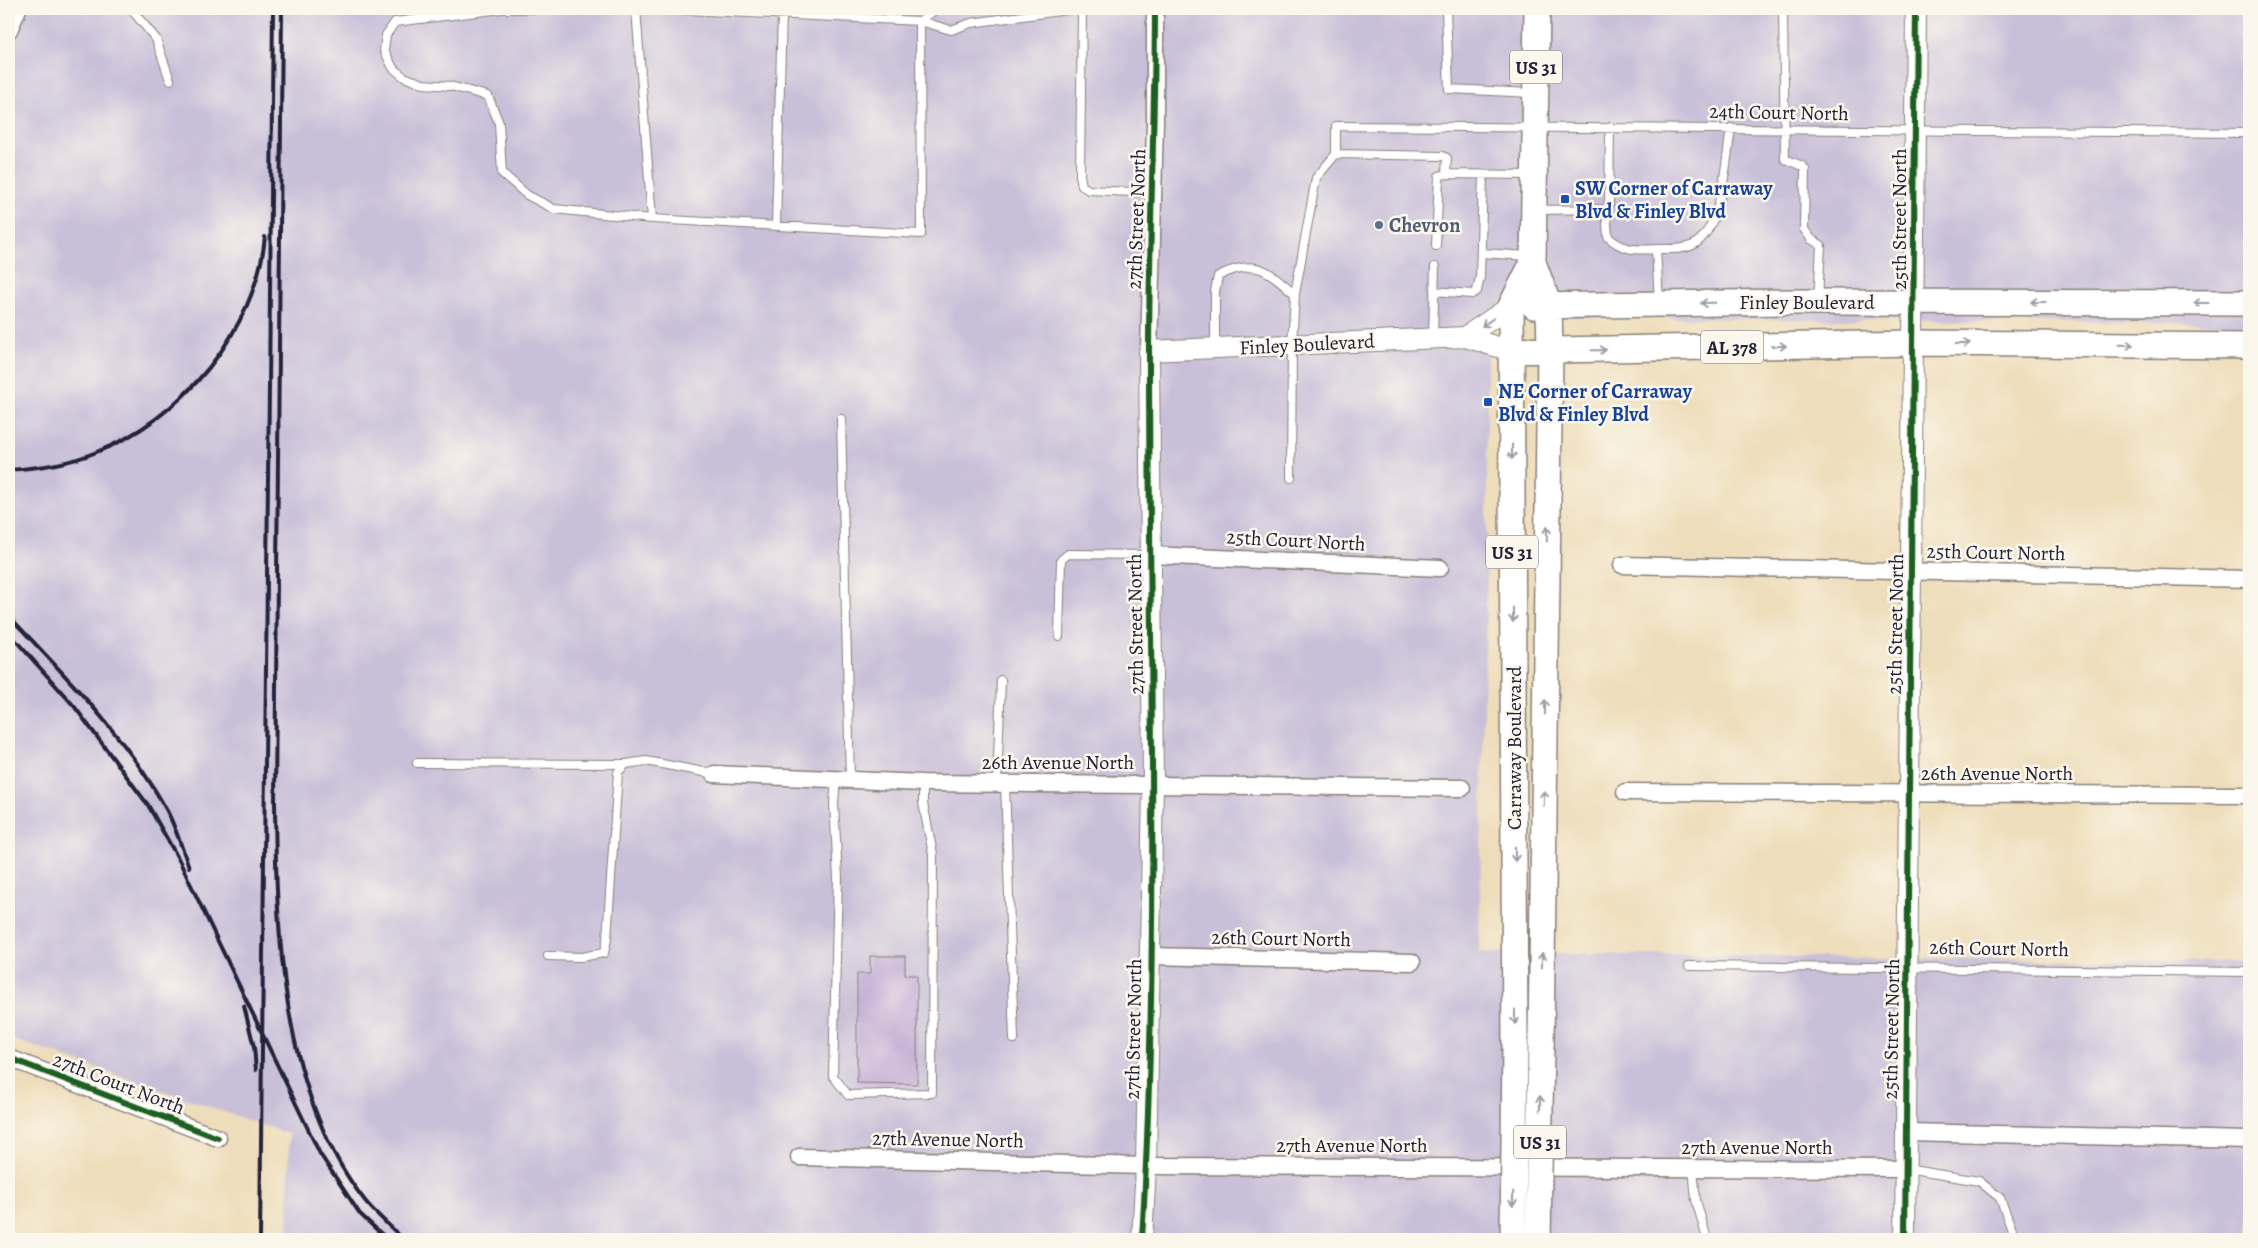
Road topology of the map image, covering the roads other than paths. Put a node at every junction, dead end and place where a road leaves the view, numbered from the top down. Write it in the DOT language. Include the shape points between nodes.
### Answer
graph roads {
  1 [pos="18,9"];
  2 [pos="131,9"];
  3 [pos="545,9"];
  4 [pos="636,9"];
  5 [pos="666,9"];
  6 [pos="936,9"];
  7 [pos="1074,9"];
  8 [pos="1082,9"];
  9 [pos="1153,9"];
  10 [pos="1446,9"];
  11 [pos="1537,9"];
  12 [pos="1783,9"];
  13 [pos="1916,9"];
  14 [pos="782,14"];
  15 [pos="920,22"];
  16 [pos="9,30"];
  17 [pos="170,80"];
  18 [pos="1535,93"];
  19 [pos="1534,126"];
  20 [pos="1610,127"];
  21 [pos="1731,128"];
  22 [pos="1784,128"];
  23 [pos="1916,130"];
  24 [pos="2249,133"];
  25 [pos="1336,154"];
  26 [pos="1446,174"];
  27 [pos="1483,175"];
  28 [pos="1534,175"];
  29 [pos="1153,193"];
  30 [pos="1606,209"];
  31 [pos="1534,210"];
  32 [pos="652,219"];
  33 [pos="776,225"];
  34 [pos="1436,246"];
  35 [pos="1656,249"];
  36 [pos="1481,252"];
  37 [pos="1533,259"];
  38 [pos="1435,267"];
  39 [pos="1434,291"];
  40 [pos="1295,294"];
  41 [pos="1817,302"];
  42 [pos="1915,302"];
  43 [pos="2249,303"];
  44 [pos="1659,304"];
  45 [pos="1511,306"];
  46 [pos="1549,306"];
  47 [pos="1465,338"];
  48 [pos="1433,339"];
  49 [pos="1915,343"];
  50 [pos="1292,345"];
  51 [pos="2249,346"];
  52 [pos="1214,348"];
  53 [pos="1550,350"];
  54 [pos="1149,351"];
  55 [pos="1511,351"];
  56 [pos="841,419"];
  57 [pos="1291,478"];
  58 [pos="1150,555"];
  59 [pos="1622,565"];
  60 [pos="1440,568"];
  61 [pos="1912,571"];
  62 [pos="2249,580"];
  63 [pos="1059,636"];
  64 [pos="1001,680"];
  65 [pos="418,763"];
  66 [pos="626,764"];
  67 [pos="714,774"];
  68 [pos="843,779"];
  69 [pos="923,783"];
  70 [pos="1001,783"];
  71 [pos="1153,784"];
  72 [pos="1462,788"];
  73 [pos="1626,792"];
  74 [pos="1910,794"];
  75 [pos="2249,795"];
  76 [pos="548,956"];
  77 [pos="1150,956"];
  78 [pos="1412,962"];
  79 [pos="1689,966"];
  80 [pos="1908,968"];
  81 [pos="2249,972"];
  82 [pos="1014,1039"];
  83 [pos="9,1058"];
  84 [pos="1906,1132"];
  85 [pos="218,1138"];
  86 [pos="2249,1140"];
  87 [pos="798,1157"];
  88 [pos="1146,1166"];
  89 [pos="1693,1168"];
  90 [pos="1906,1169"];
  91 [pos="1142,1239"];
  92 [pos="1513,1239"];
  93 [pos="1538,1239"];
  94 [pos="1707,1239"];
  95 [pos="1905,1239"];
  96 [pos="2011,1239"];
  1 -- 16 [label="street"];
  2 -- 17 [label="lane" via="156,39"];
  3 -- 32 [label="lane" via="502,9 395,22 386,35 384,50 393,68 404,77 423,84 450,86 488,96 499,123 502,172 526,195 554,209"];
  4 -- 32 [label="lane"];
  5 -- 14 [label="lane"];
  6 -- 15 [label="lane"];
  7 -- 15 [label="lane" via="971,23 951,30"];
  8 -- 29 [label="lane" via="1082,186 1089,190"];
  9 -- 29 [label="street, 27th Street North"];
  10 -- 18 [label="lane" via="1449,90"];
  11 -- 18 [label="main road, Carraway Boulevard / US 31"];
  12 -- 22 [label="lane"];
  13 -- 23 [label="street, 25th Street North"];
  14 -- 15 [label="lane"];
  14 -- 33 [label="lane"];
  15 -- 33 [label="lane" via="921,234"];
  18 -- 19 [label="main road, Carraway Boulevard / US 31"];
  19 -- 20 [label="lane, 24th Court North"];
  19 -- 25 [label="lane, 24th Court North" via="1336,126"];
  19 -- 28 [label="main road, Carraway Boulevard / US 31"];
  20 -- 21 [label="lane, 24th Court North"];
  20 -- 30 [label="lane" via="1611,197"];
  21 -- 22 [label="lane, 24th Court North"];
  21 -- 35 [label="lane" via="1718,204 1708,230 1692,246"];
  22 -- 23 [label="lane, 24th Court North"];
  22 -- 41 [label="lane" via="1785,159 1805,169 1804,229 1821,245"];
  23 -- 24 [label="lane, 24th Court North"];
  23 -- 42 [label="street, 25th Street North"];
  25 -- 26 [label="lane" via="1443,156 1447,158"];
  25 -- 40 [label="lane" via="1316,178"];
  26 -- 27 [label="lane"];
  26 -- 34 [label="lane" via="1439,176 1438,183"];
  27 -- 28 [label="lane"];
  27 -- 36 [label="lane"];
  28 -- 31 [label="main road, Carraway Boulevard / US 31"];
  29 -- 54 [label="street, 27th Street North"];
  30 -- 31 [label="lane"];
  30 -- 35 [label="lane" via="1608,237 1619,246"];
  31 -- 37 [label="main road, Carraway Boulevard / US 31"];
  32 -- 33 [label="lane"];
  35 -- 44 [label="lane"];
  36 -- 37 [label="lane"];
  36 -- 39 [label="lane" via="1477,291 1472,294"];
  37 -- 45 [label="main road, Carraway Boulevard / US 31"];
  37 -- 46 [label="main road, Carraway Boulevard / US 31"];
  38 -- 39 [label="lane"];
  39 -- 48 [label="lane"];
  40 -- 50 [label="lane"];
  40 -- 52 [label="lane" via="1268,271 1235,268 1218,276"];
  41 -- 42 [label="main road, Finley Boulevard / AL 378"];
  41 -- 44 [label="main road, Finley Boulevard / AL 378, one-way"];
  43 -- 42 [label="main road, Finley Boulevard / AL 378, one-way"];
  42 -- 49 [label="street, 25th Street North"];
  44 -- 46 [label="main road, Finley Boulevard / AL 378"];
  45 -- 46 [label="main road, Finley Boulevard / AL 378"];
  45 -- 47 [label="street, one-way"];
  45 -- 55 [label="main road, Carraway Boulevard / US 31"];
  46 -- 53 [label="main road, Carraway Boulevard / US 31"];
  47 -- 48 [label="street, Finley Boulevard"];
  47 -- 55 [label="street, Finley Boulevard"];
  48 -- 50 [label="street, Finley Boulevard"];
  49 -- 51 [label="main road, Finley Boulevard / AL 378, one-way"];
  53 -- 49 [label="main road, Finley Boulevard / AL 378, one-way"];
  49 -- 61 [label="street, 25th Street North"];
  50 -- 52 [label="street, Finley Boulevard"];
  50 -- 57 [label="lane"];
  52 -- 54 [label="street, Finley Boulevard"];
  53 -- 55 [label="main road, Finley Boulevard / AL 378"];
  93 -- 53 [label="main road, Carraway Boulevard / US 31, one-way, bridge"];
  54 -- 58 [label="street, 27th Street North"];
  55 -- 92 [label="main road, Carraway Boulevard / US 31, one-way, bridge"];
  56 -- 68 [label="lane"];
  58 -- 60 [label="street, 25th Court North"];
  58 -- 63 [label="lane" via="1068,554 1061,560"];
  58 -- 71 [label="street, 27th Street North"];
  59 -- 61 [label="street, 25th Court North"];
  61 -- 62 [label="street, 25th Court North"];
  61 -- 74 [label="street, 25th Street North"];
  64 -- 70 [label="lane"];
  65 -- 66 [label="lane"];
  66 -- 67 [label="lane" via="646,761"];
  66 -- 76 [label="lane" via="618,772 616,788 604,953 581,957"];
  67 -- 68 [label="street, 26th Avenue North"];
  68 -- 69 [label="street, 26th Avenue North"];
  68 -- 69 [label="lane" via="834,803 838,878 833,1076 848,1095 932,1093 933,854 923,803"];
  69 -- 70 [label="street, 26th Avenue North"];
  70 -- 71 [label="street, 26th Avenue North"];
  70 -- 82 [label="lane"];
  71 -- 72 [label="street, 26th Avenue North"];
  71 -- 77 [label="street, 27th Street North"];
  73 -- 74 [label="street, 26th Avenue North"];
  74 -- 75 [label="street, 26th Avenue North"];
  74 -- 80 [label="street, 25th Street North"];
  77 -- 78 [label="street, 26th Court North"];
  77 -- 88 [label="street, 27th Street North"];
  79 -- 80 [label="lane, 26th Court North"];
  80 -- 81 [label="lane, 26th Court North"];
  80 -- 84 [label="street, 25th Street North"];
  83 -- 85 [label="street, 27th Court North"];
  84 -- 86 [label="street"];
  84 -- 90 [label="street, 25th Street North"];
  87 -- 88 [label="street, 27th Avenue North"];
  88 -- 89 [label="street, 27th Avenue North"];
  88 -- 91 [label="street, 27th Street North"];
  89 -- 90 [label="street, 27th Avenue North"];
  89 -- 94 [label="lane" via="1696,1200"];
  90 -- 95 [label="street, 25th Street North"];
  90 -- 96 [label="lane" via="1979,1181 2000,1198 2012,1230"];
}
